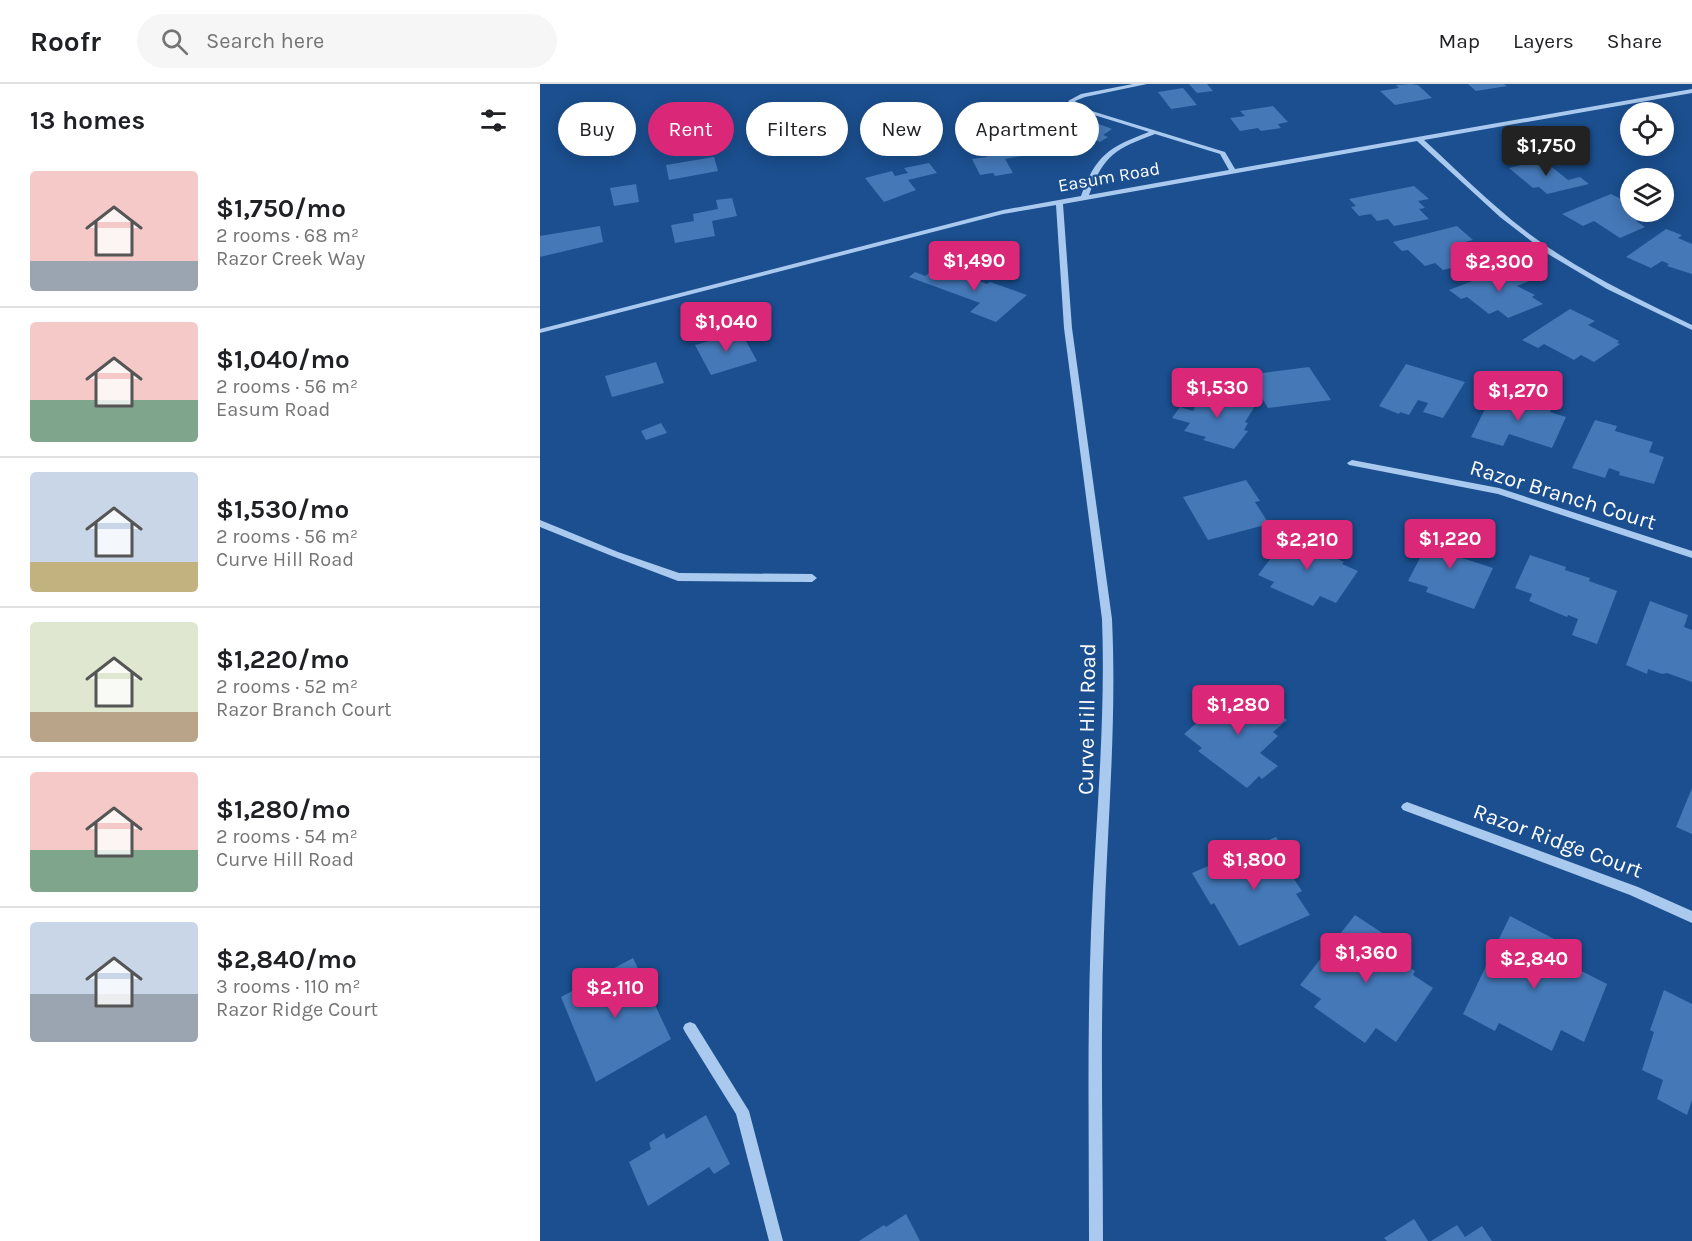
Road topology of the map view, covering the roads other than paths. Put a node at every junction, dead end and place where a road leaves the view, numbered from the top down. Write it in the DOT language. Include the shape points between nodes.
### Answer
graph roads {
  1 [pos="1144,84"];
  2 [pos="1692,91"];
  3 [pos="1153,133"];
  4 [pos="1419,140"];
  5 [pos="1233,171"];
  6 [pos="1085,196"];
  7 [pos="1059,201"];
  8 [pos="1692,328"];
  9 [pos="540,331"];
  10 [pos="1352,464"];
  11 [pos="540,523"];
  12 [pos="1692,555"];
  13 [pos="812,578"];
  14 [pos="1407,807"];
  15 [pos="1692,917"];
  16 [pos="690,1028"];
  17 [pos="776,1241"];
  18 [pos="1096,1241"];
  1 -- 3 [label="street" via="1071,100 1080,109"];
  2 -- 4 [label="street, Easum Road"];
  3 -- 5 [label="street" via="1223,153"];
  3 -- 6 [label="street" via="1110,151 1093,172"];
  4 -- 5 [label="street, Easum Road"];
  4 -- 8 [label="street" via="1533,239 1621,294"];
  5 -- 6 [label="street, Easum Road"];
  6 -- 7 [label="street, Easum Road"];
  7 -- 9 [label="street, Easum Road"];
  7 -- 18 [label="street, Curve Hill Road" via="1068,328 1110,664 1098,915"];
  10 -- 12 [label="street, Razor Branch Court" via="1499,491"];
  11 -- 13 [label="street" via="678,577"];
  14 -- 15 [label="street, Razor Ridge Court" via="1634,891"];
  16 -- 17 [label="street" via="742,1111"];
}
